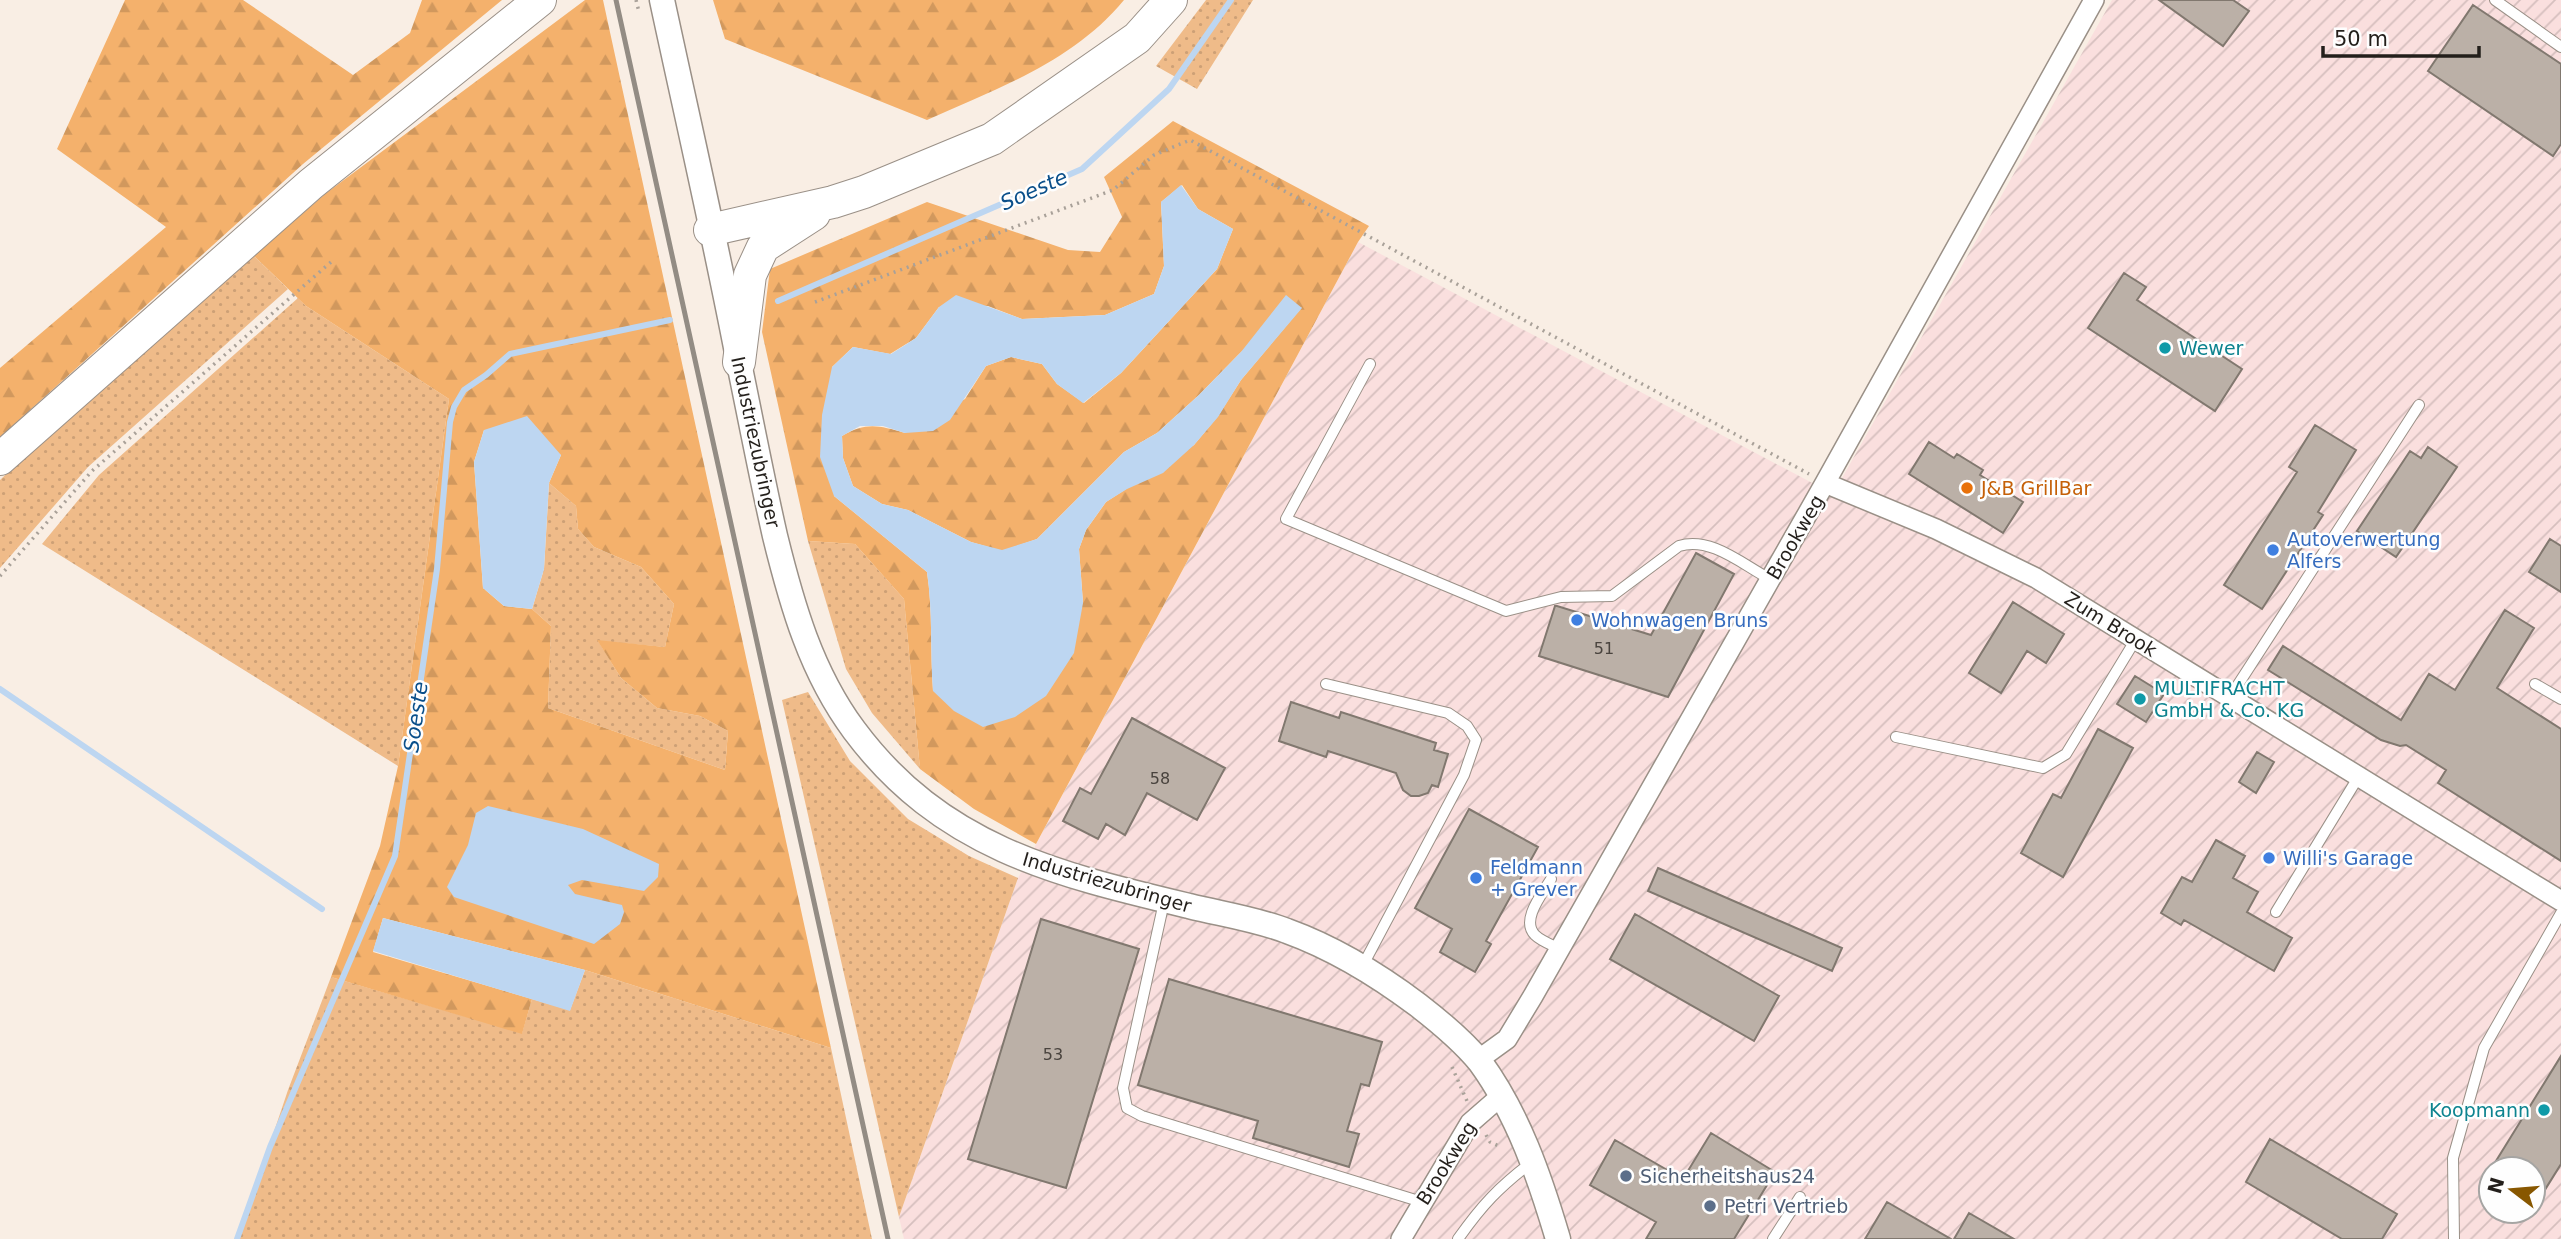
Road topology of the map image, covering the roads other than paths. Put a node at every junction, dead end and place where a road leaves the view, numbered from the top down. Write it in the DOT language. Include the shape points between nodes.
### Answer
graph roads {
  1 [pos="540,0"];
  2 [pos="662,0"];
  3 [pos="1171,0"];
  4 [pos="2094,0"];
  5 [pos="2495,0"];
  6 [pos="2561,47"];
  7 [pos="833,202"];
  8 [pos="710,230"];
  9 [pos="739,362"];
  10 [pos="1370,364"];
  11 [pos="2419,405"];
  12 [pos="0,459"];
  13 [pos="1825,483"];
  14 [pos="1770,579"];
  15 [pos="2136,639"];
  16 [pos="1326,684"];
  17 [pos="2535,684"];
  18 [pos="2230,697"];
  19 [pos="2561,699"];
  20 [pos="1896,737"];
  21 [pos="2359,776"];
  22 [pos="1551,879"];
  23 [pos="1164,900"];
  24 [pos="2561,901"];
  25 [pos="2276,912"];
  26 [pos="2561,913"];
  27 [pos="1560,949"];
  28 [pos="1362,967"];
  29 [pos="1478,1060"];
  30 [pos="1502,1096"];
  31 [pos="1527,1166"];
  32 [pos="1800,1197"];
  33 [pos="1422,1202"];
  34 [pos="1401,1239"];
  35 [pos="1458,1239"];
  36 [pos="1558,1239"];
  37 [pos="1773,1239"];
  38 [pos="2454,1239"];
  1 -- 12 [label="highway" via="311,184"];
  2 -- 8 [label="street, Industriezubringer"];
  3 -- 7 [label="highway" via="1137,38 992,139"];
  4 -- 13 [label="street, Brookweg"];
  5 -- 6 [label="lane"];
  7 -- 8 [label="highway"];
  7 -- 9 [label="highway" via="764,247 750,275"];
  8 -- 9 [label="street, Industriezubringer"];
  9 -- 23 [label="street, Industriezubringer" via="754,449 791,599 813,660 854,729 914,793 988,844 1053,870"];
  10 -- 14 [label="lane" via="1286,519 1506,611 1561,597 1612,596 1679,546 1692,542 1707,544"];
  11 -- 18 [label="lane"];
  13 -- 14 [label="street, Brookweg"];
  13 -- 15 [label="street, Zum Brook" via="1936,529 2036,578"];
  14 -- 27 [label="street, Brookweg"];
  15 -- 18 [label="street, Zum Brook"];
  15 -- 20 [label="lane" via="2066,754 2043,768"];
  16 -- 28 [label="lane" via="1448,713 1467,726 1476,740 1464,775"];
  17 -- 19 [label="lane"];
  18 -- 21 [label="street, Zum Brook"];
  21 -- 24 [label="street, Zum Brook"];
  21 -- 25 [label="lane"];
  22 -- 27 [label="lane" via="1530,916 1531,925 1536,937"];
  23 -- 28 [label="street, Industriezubringer" via="1284,930"];
  23 -- 33 [label="lane" via="1123,1088 1127,1108"];
  26 -- 38 [label="lane" via="2484,1048 2453,1158"];
  27 -- 29 [label="street, Brookweg" via="1507,1039"];
  28 -- 29 [label="street, Industriezubringer" via="1441,1023"];
  29 -- 30 [label="street, Industriezubringer"];
  30 -- 31 [label="street, Industriezubringer"];
  30 -- 33 [label="street, Brookweg" via="1475,1116"];
  31 -- 35 [label="lane" via="1500,1186"];
  31 -- 36 [label="street, Industriezubringer"];
  32 -- 37 [label="lane"];
  33 -- 34 [label="street, Brookweg"];
}
